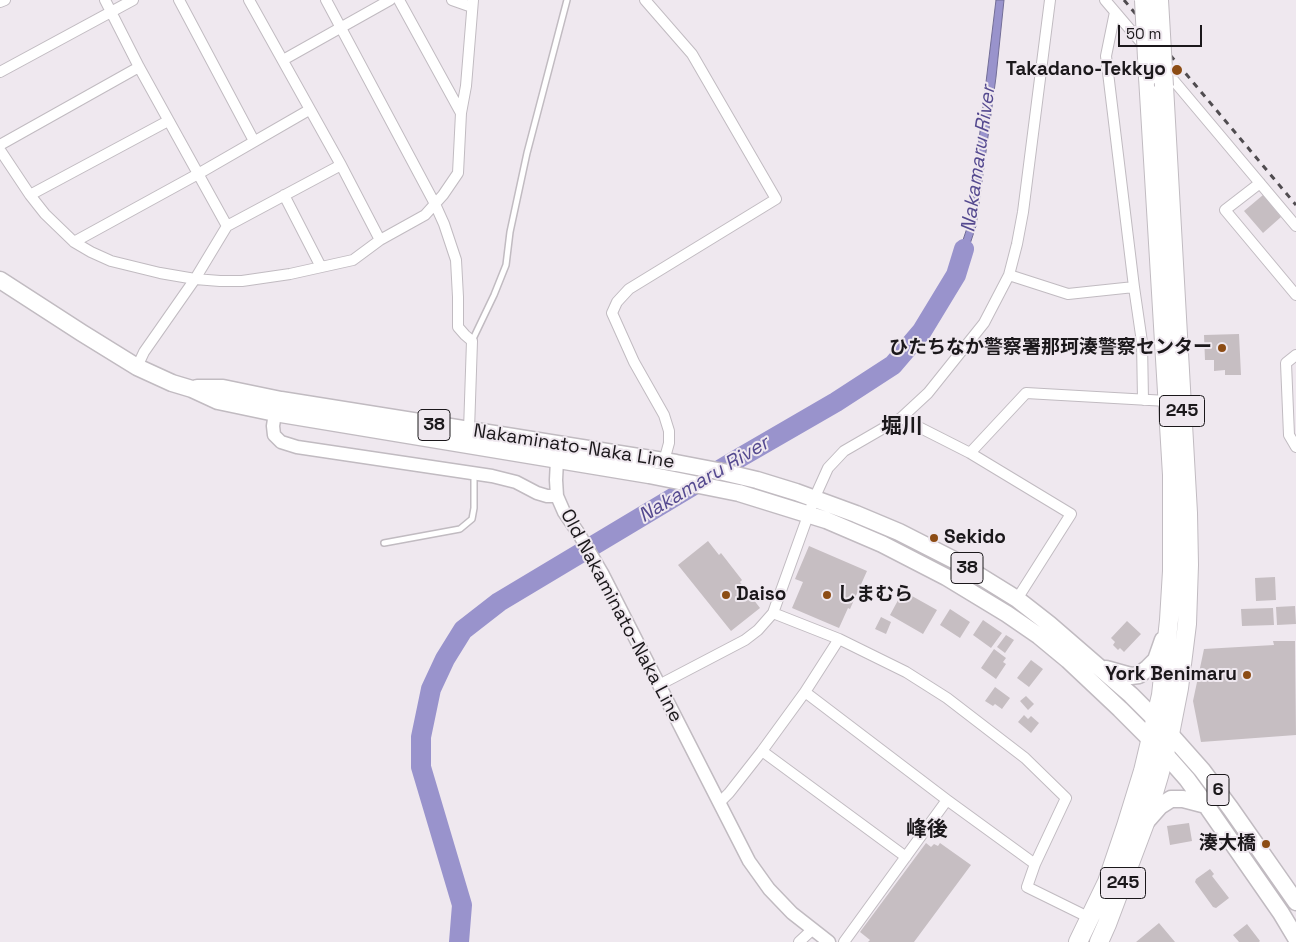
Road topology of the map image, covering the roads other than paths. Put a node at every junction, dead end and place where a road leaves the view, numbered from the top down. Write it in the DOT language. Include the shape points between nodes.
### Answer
graph roads {
  1 [pos="5,0"];
  2 [pos="105,0"];
  3 [pos="133,0"];
  4 [pos="179,0"];
  5 [pos="250,0"];
  6 [pos="326,0"];
  7 [pos="390,0"];
  8 [pos="399,0"];
  9 [pos="452,0"];
  10 [pos="567,0"];
  11 [pos="645,0"];
  12 [pos="1050,0"];
  13 [pos="1105,0"];
  14 [pos="1144,0"];
  15 [pos="1159,0"];
  16 [pos="0,2"];
  17 [pos="473,4"];
  18 [pos="111,12"];
  19 [pos="1115,12"];
  20 [pos="340,27"];
  21 [pos="283,60"];
  22 [pos="139,67"];
  23 [pos="0,72"];
  24 [pos="310,110"];
  25 [pos="461,113"];
  26 [pos="168,121"];
  27 [pos="254,141"];
  28 [pos="0,145"];
  29 [pos="0,150"];
  30 [pos="341,166"];
  31 [pos="198,174"];
  32 [pos="1260,183"];
  33 [pos="30,195"];
  34 [pos="284,195"];
  35 [pos="435,204"];
  36 [pos="227,226"];
  37 [pos="1296,226"];
  38 [pos="380,240"];
  39 [pos="74,242"];
  40 [pos="321,267"];
  41 [pos="1009,275"];
  42 [pos="195,279"];
  43 [pos="0,280"];
  44 [pos="1134,288"];
  45 [pos="1296,295"];
  46 [pos="472,341"];
  47 [pos="1296,355"];
  48 [pos="136,367"];
  49 [pos="192,388"];
  50 [pos="1143,400"];
  51 [pos="1168,401"];
  52 [pos="275,413"];
  53 [pos="901,418"];
  54 [pos="469,430"];
  55 [pos="1296,448"];
  56 [pos="970,453"];
  57 [pos="557,460"];
  58 [pos="670,462"];
  59 [pos="474,473"];
  60 [pos="557,496"];
  61 [pos="814,498"];
  62 [pos="808,514"];
  63 [pos="384,543"];
  64 [pos="1017,599"];
  65 [pos="773,612"];
  66 [pos="1169,620"];
  67 [pos="839,639"];
  68 [pos="1101,668"];
  69 [pos="659,685"];
  70 [pos="805,692"];
  71 [pos="1156,719"];
  72 [pos="1170,734"];
  73 [pos="1151,739"];
  74 [pos="762,751"];
  75 [pos="1165,754"];
  76 [pos="947,800"];
  77 [pos="719,803"];
  78 [pos="1206,804"];
  79 [pos="1145,823"];
  80 [pos="906,857"];
  81 [pos="1035,864"];
  82 [pos="1296,902"];
  83 [pos="1090,918"];
  84 [pos="813,929"];
  85 [pos="1293,937"];
  86 [pos="799,942"];
  87 [pos="829,942"];
  88 [pos="844,942"];
  89 [pos="1078,942"];
  90 [pos="1099,942"];
  1 -- 16 [label="street"];
  2 -- 18 [label="street"];
  3 -- 18 [label="street"];
  4 -- 27 [label="street"];
  5 -- 21 [label="street"];
  6 -- 20 [label="street"];
  7 -- 20 [label="street"];
  8 -- 25 [label="street"];
  9 -- 17 [label="street"];
  10 -- 46 [label="lane" via="527,153 506,265"];
  11 -- 58 [label="street" via="692,54 776,199 628,289 612,313 634,362 664,415 669,431"];
  12 -- 41 [label="street" via="1023,212"];
  13 -- 19 [label="street"];
  14 -- 51 [label="highway, 245, bridge"];
  15 -- 72 [label="highway, 245, bridge" via="1189,565 1184,656"];
  17 -- 25 [label="street"];
  18 -- 22 [label="street"];
  18 -- 23 [label="street"];
  19 -- 32 [label="street"];
  19 -- 44 [label="street" via="1106,56"];
  20 -- 21 [label="street"];
  20 -- 35 [label="street"];
  21 -- 24 [label="street"];
  22 -- 26 [label="street"];
  22 -- 28 [label="street"];
  24 -- 27 [label="street"];
  24 -- 30 [label="street"];
  25 -- 35 [label="street" via="458,173"];
  26 -- 31 [label="street"];
  26 -- 33 [label="street"];
  27 -- 31 [label="street"];
  29 -- 33 [label="street"];
  30 -- 34 [label="street"];
  30 -- 38 [label="street"];
  31 -- 36 [label="street"];
  31 -- 39 [label="street"];
  32 -- 37 [label="street"];
  32 -- 45 [label="street" via="1226,210"];
  33 -- 39 [label="street"];
  34 -- 36 [label="street"];
  34 -- 40 [label="street"];
  35 -- 38 [label="street" via="425,215"];
  35 -- 46 [label="street" via="456,260 458,327"];
  36 -- 42 [label="street"];
  38 -- 40 [label="street" via="353,260"];
  39 -- 42 [label="street" via="111,261"];
  40 -- 42 [label="street" via="242,282"];
  41 -- 44 [label="street" via="1068,294"];
  41 -- 53 [label="street" via="984,323 928,393"];
  42 -- 48 [label="street"];
  43 -- 48 [label="main road, Nakaminato-Naka Line / 38"];
  44 -- 50 [label="street" via="1142,342"];
  46 -- 54 [label="street"];
  47 -- 55 [label="street" via="1286,363 1289,435"];
  48 -- 49 [label="main road, Nakaminato-Naka Line / 38"];
  49 -- 52 [label="main road, Nakaminato-Naka Line / 38" via="218,401"];
  49 -- 54 [label="main road, Nakaminato-Naka Line / 38" via="223,388 290,402"];
  50 -- 51 [label="street"];
  50 -- 56 [label="street" via="1026,393"];
  51 -- 66 [label="highway, 245" via="1172,475"];
  52 -- 57 [label="main road, Nakaminato-Naka Line / 38"];
  52 -- 59 [label="street, Old Nakaminato-Naka Line" via="274,435 281,442 297,447"];
  53 -- 56 [label="street"];
  53 -- 61 [label="street" via="844,451 828,468"];
  54 -- 58 [label="main road, Nakaminato-Naka Line / 38"];
  56 -- 64 [label="street" via="1071,514"];
  57 -- 60 [label="street"];
  57 -- 62 [label="main road, Nakaminato-Naka Line / 38" via="694,483"];
  58 -- 61 [label="main road, Nakaminato-Naka Line / 38" via="757,480"];
  59 -- 60 [label="street, Old Nakaminato-Naka Line" via="516,482 547,496"];
  59 -- 63 [label="lane" via="472,519 460,529"];
  60 -- 69 [label="street, Old Nakaminato-Naka Line" via="602,573"];
  61 -- 62 [label="street"];
  61 -- 64 [label="main road, Nakaminato-Naka Line / 38" via="900,532 954,560"];
  62 -- 65 [label="street"];
  62 -- 73 [label="main road, Nakaminato-Naka Line / 38" via="882,544 1007,614 1068,660"];
  64 -- 68 [label="main road, Nakaminato-Naka Line / 38"];
  65 -- 67 [label="street"];
  65 -- 69 [label="street" via="745,640"];
  66 -- 68 [label="main road" via="1156,660 1139,675"];
  66 -- 71 [label="highway, 245"];
  67 -- 70 [label="street"];
  67 -- 81 [label="street" via="906,672 947,698 1025,758 1066,798"];
  68 -- 71 [label="main road, Nakaminato-Naka Line / 38"];
  69 -- 77 [label="street, Old Nakaminato-Naka Line"];
  70 -- 74 [label="street"];
  70 -- 76 [label="street"];
  71 -- 72 [label="main road, 6"];
  71 -- 73 [label="highway, 245"];
  72 -- 75 [label="highway, 245"];
  72 -- 82 [label="main road, 6" via="1216,788"];
  73 -- 75 [label="main road, 6"];
  73 -- 83 [label="highway, 245" via="1107,882"];
  74 -- 77 [label="street"];
  74 -- 80 [label="street"];
  75 -- 78 [label="main road, 6"];
  75 -- 79 [label="highway, 245"];
  76 -- 80 [label="street"];
  76 -- 81 [label="street"];
  77 -- 84 [label="street, Old Nakaminato-Naka Line" via="759,876 792,913"];
  78 -- 79 [label="main road" via="1171,800 1160,806"];
  78 -- 85 [label="main road, 6" via="1281,913"];
  79 -- 90 [label="highway, 245"];
  80 -- 88 [label="street"];
  81 -- 83 [label="street" via="1027,887"];
  83 -- 89 [label="highway, 245"];
  84 -- 86 [label="street"];
  84 -- 87 [label="street, Old Nakaminato-Naka Line"];
}
